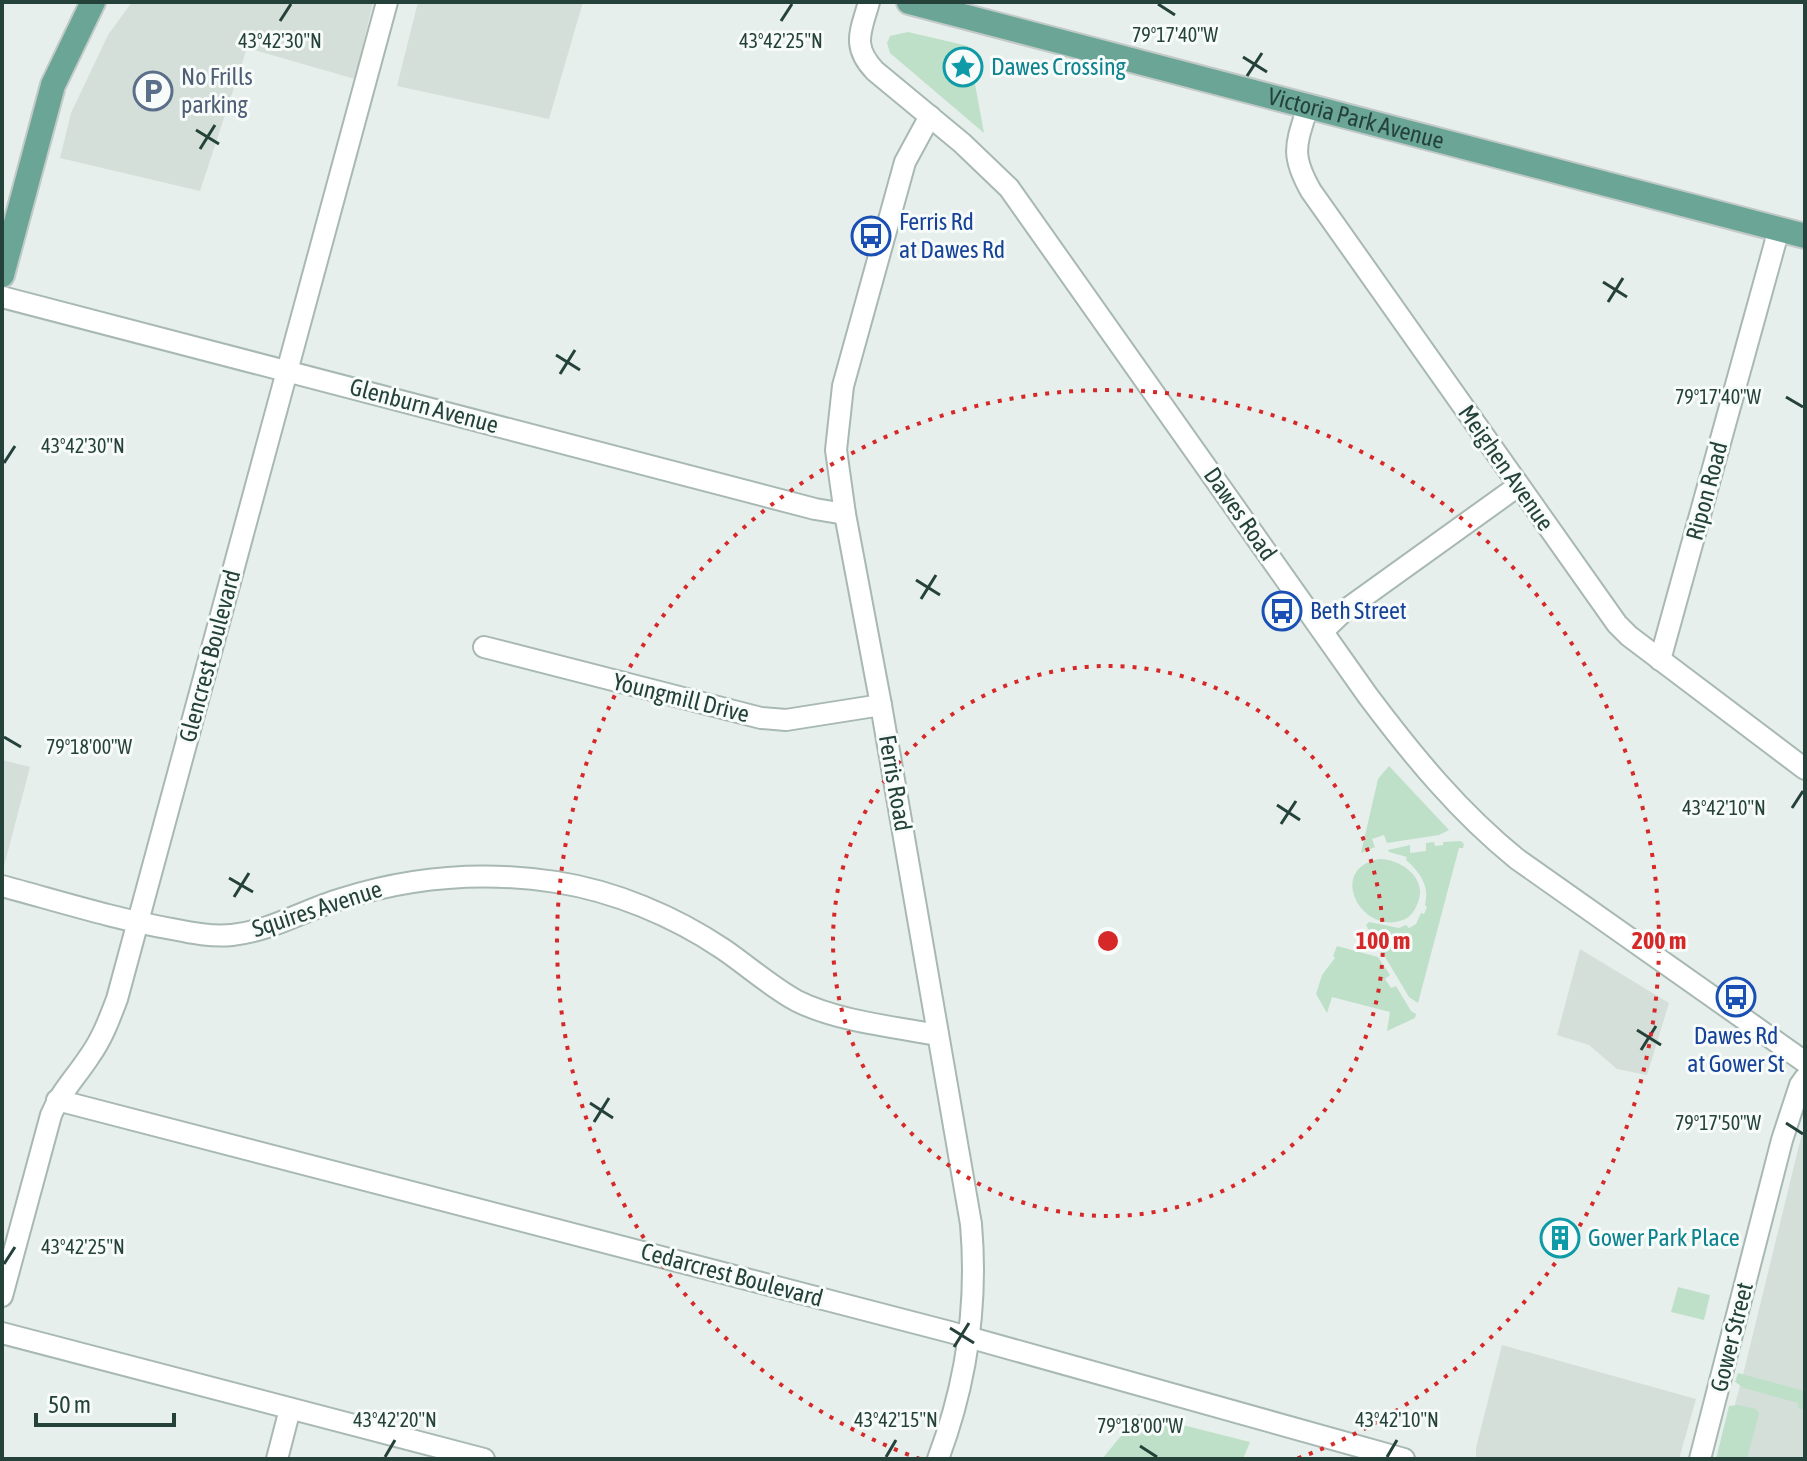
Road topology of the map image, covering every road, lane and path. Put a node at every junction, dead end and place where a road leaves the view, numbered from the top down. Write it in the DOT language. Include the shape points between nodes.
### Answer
graph roads {
  1 [pos="93,2"];
  2 [pos="387,2"];
  3 [pos="869,2"];
  4 [pos="909,2"];
  5 [pos="1308,106"];
  6 [pos="930,116"];
  7 [pos="1779,229"];
  8 [pos="1805,236"];
  9 [pos="2,275"];
  10 [pos="2,297"];
  11 [pos="287,370"];
  12 [pos="1518,486"];
  13 [pos="845,514"];
  14 [pos="1323,631"];
  15 [pos="484,647"];
  16 [pos="1660,660"];
  17 [pos="881,705"];
  18 [pos="1805,769"];
  19 [pos="2,886"];
  20 [pos="137,922"];
  21 [pos="938,1035"];
  22 [pos="1805,1062"];
  23 [pos="1805,1078"];
  24 [pos="57,1100"];
  25 [pos="2,1296"];
  26 [pos="2,1333"];
  27 [pos="970,1338"];
  28 [pos="290,1409"];
  29 [pos="1358,1453"];
  30 [pos="277,1459"];
  31 [pos="484,1459"];
  32 [pos="938,1459"];
  33 [pos="1404,1459"];
  34 [pos="1700,1459"];
  1 -- 9 [label="main road" via="53,85"];
  2 -- 11 [label="street, Glencrest Boulevard"];
  3 -- 6 [label="street, Dawes Road" via="859,37 863,56"];
  4 -- 5 [label="main road, Victoria Park Avenue"];
  5 -- 7 [label="main road, Victoria Park Avenue"];
  5 -- 12 [label="street, Meighen Avenue" via="1296,155 1301,173"];
  6 -- 13 [label="street, Ferris Road" via="905,162 843,386 836,450"];
  6 -- 14 [label="street, Dawes Road" via="1009,188"];
  7 -- 8 [label="main road, Victoria Park Avenue"];
  7 -- 16 [label="street, Ripon Road"];
  10 -- 11 [label="street, Glenburn Avenue"];
  11 -- 13 [label="street, Glenburn Avenue"];
  11 -- 20 [label="street, Glencrest Boulevard"];
  12 -- 14 [label="street"];
  12 -- 16 [label="street, Meighen Avenue" via="1617,624"];
  13 -- 17 [label="street, Ferris Road"];
  14 -- 22 [label="street, Dawes Road" via="1416,760 1486,834"];
  15 -- 17 [label="street, Youngmill Drive" via="761,718 786,720"];
  16 -- 18 [label="street, Meighen Avenue"];
  17 -- 21 [label="street, Ferris Road"];
  19 -- 20 [label="street, Squires Avenue"];
  20 -- 21 [label="street, Squires Avenue" via="233,935 398,884 471,877 558,882 669,917 808,1006"];
  20 -- 24 [label="street, Glencrest Boulevard" via="107,1028"];
  21 -- 27 [label="street, Ferris Road" via="971,1224"];
  23 -- 34 [label="street, Gower Street" via="1782,1140"];
  24 -- 25 [label="street, Glencrest Boulevard"];
  24 -- 27 [label="street, Cedarcrest Boulevard"];
  26 -- 28 [label="street"];
  27 -- 29 [label="street, Cedarcrest Boulevard"];
  27 -- 32 [label="street, Ferris Road"];
  28 -- 30 [label="street"];
  28 -- 31 [label="street"];
  29 -- 33 [label="street, Cedarcrest Boulevard"];
}
